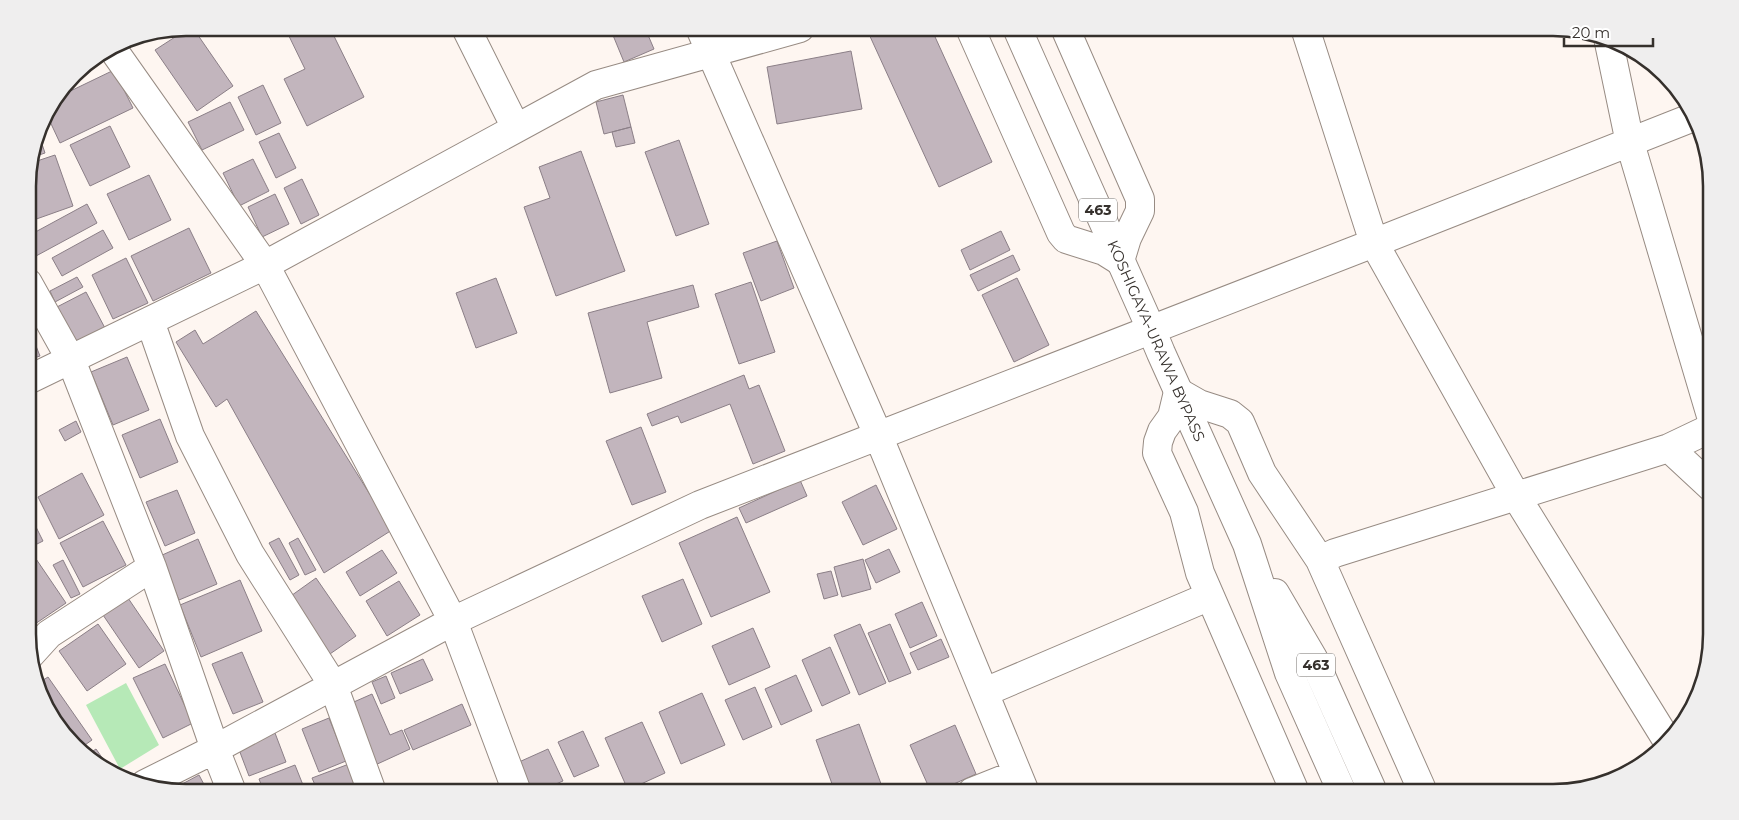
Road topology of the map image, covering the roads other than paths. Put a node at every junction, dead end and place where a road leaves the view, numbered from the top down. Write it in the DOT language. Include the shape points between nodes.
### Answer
graph roads {
  1 [pos="974,36"];
  2 [pos="1021,36"];
  3 [pos="1069,36"];
  4 [pos="1308,36"];
  5 [pos="470,37"];
  6 [pos="703,37"];
  7 [pos="769,37"];
  8 [pos="1610,48"];
  9 [pos="710,53"];
  10 [pos="116,54"];
  11 [pos="1687,120"];
  12 [pos="516,128"];
  13 [pos="1630,142"];
  14 [pos="1374,243"];
  15 [pos="1120,260"];
  16 [pos="264,265"];
  17 [pos="37,298"];
  18 [pos="150,321"];
  19 [pos="1151,329"];
  20 [pos="71,360"];
  21 [pos="37,376"];
  22 [pos="1703,389"];
  23 [pos="1178,392"];
  24 [pos="1703,432"];
  25 [pos="878,435"];
  26 [pos="1669,448"];
  27 [pos="1703,480"];
  28 [pos="1516,496"];
  29 [pos="1247,544"];
  30 [pos="1320,560"];
  31 [pos="152,567"];
  32 [pos="1210,596"];
  33 [pos="453,621"];
  34 [pos="37,647"];
  35 [pos="333,685"];
  36 [pos="985,692"];
  37 [pos="1664,735"];
  38 [pos="215,749"];
  39 [pos="153,780"];
  40 [pos="1021,783"];
  41 [pos="1291,783"];
  42 [pos="1338,783"];
  43 [pos="1369,783"];
  44 [pos="1419,783"];
  45 [pos="229,784"];
  46 [pos="369,784"];
  47 [pos="514,784"];
  1 -- 15 [label="main road" via="1061,233 1072,242 1104,251"];
  2 -- 15 [label="main road, KOSHIGAYA-URAWA BYPASS / 463"];
  3 -- 15 [label="main road" via="1140,199 1140,212"];
  4 -- 14 [label="main road"];
  5 -- 12 [label="main road"];
  6 -- 9 [label="main road"];
  7 -- 9 [label="main road"];
  8 -- 13 [label="main road"];
  9 -- 12 [label="main road" via="596,85"];
  9 -- 25 [label="main road"];
  10 -- 16 [label="main road"];
  11 -- 13 [label="main road"];
  12 -- 16 [label="main road"];
  13 -- 14 [label="main road"];
  13 -- 22 [label="main road"];
  14 -- 19 [label="main road"];
  14 -- 28 [label="main road"];
  15 -- 19 [label="main road, KOSHIGAYA-URAWA BYPASS / 463"];
  16 -- 18 [label="main road"];
  16 -- 33 [label="main road"];
  17 -- 20 [label="main road"];
  18 -- 20 [label="main road"];
  18 -- 35 [label="main road" via="190,436 250,554"];
  19 -- 23 [label="main road, KOSHIGAYA-URAWA BYPASS / 463"];
  19 -- 25 [label="main road"];
  20 -- 21 [label="main road"];
  20 -- 31 [label="main road"];
  23 -- 29 [label="main road, KOSHIGAYA-URAWA BYPASS / 463"];
  23 -- 30 [label="main road" via="1199,404 1230,414 1240,422 1262,472"];
  23 -- 32 [label="main road" via="1172,417 1158,442 1157,453 1184,512 1200,573"];
  24 -- 26 [label="main road"];
  25 -- 33 [label="main road" via="700,505"];
  25 -- 36 [label="main road"];
  26 -- 27 [label="main road"];
  26 -- 28 [label="main road"];
  28 -- 30 [label="main road"];
  28 -- 37 [label="main road"];
  29 -- 42 [label="main road, KOSHIGAYA-URAWA BYPASS / 463" via="1289,673"];
  29 -- 43 [label="main road, KOSHIGAYA-URAWA BYPASS / 463" via="1313,658"];
  30 -- 44 [label="main road"];
  31 -- 34 [label="main road" via="49,634"];
  31 -- 38 [label="main road"];
  32 -- 36 [label="main road"];
  32 -- 41 [label="main road"];
  33 -- 35 [label="main road"];
  33 -- 47 [label="main road"];
  35 -- 38 [label="main road"];
  35 -- 46 [label="main road"];
  36 -- 40 [label="main road"];
  38 -- 39 [label="main road"];
  38 -- 45 [label="main road"];
}
